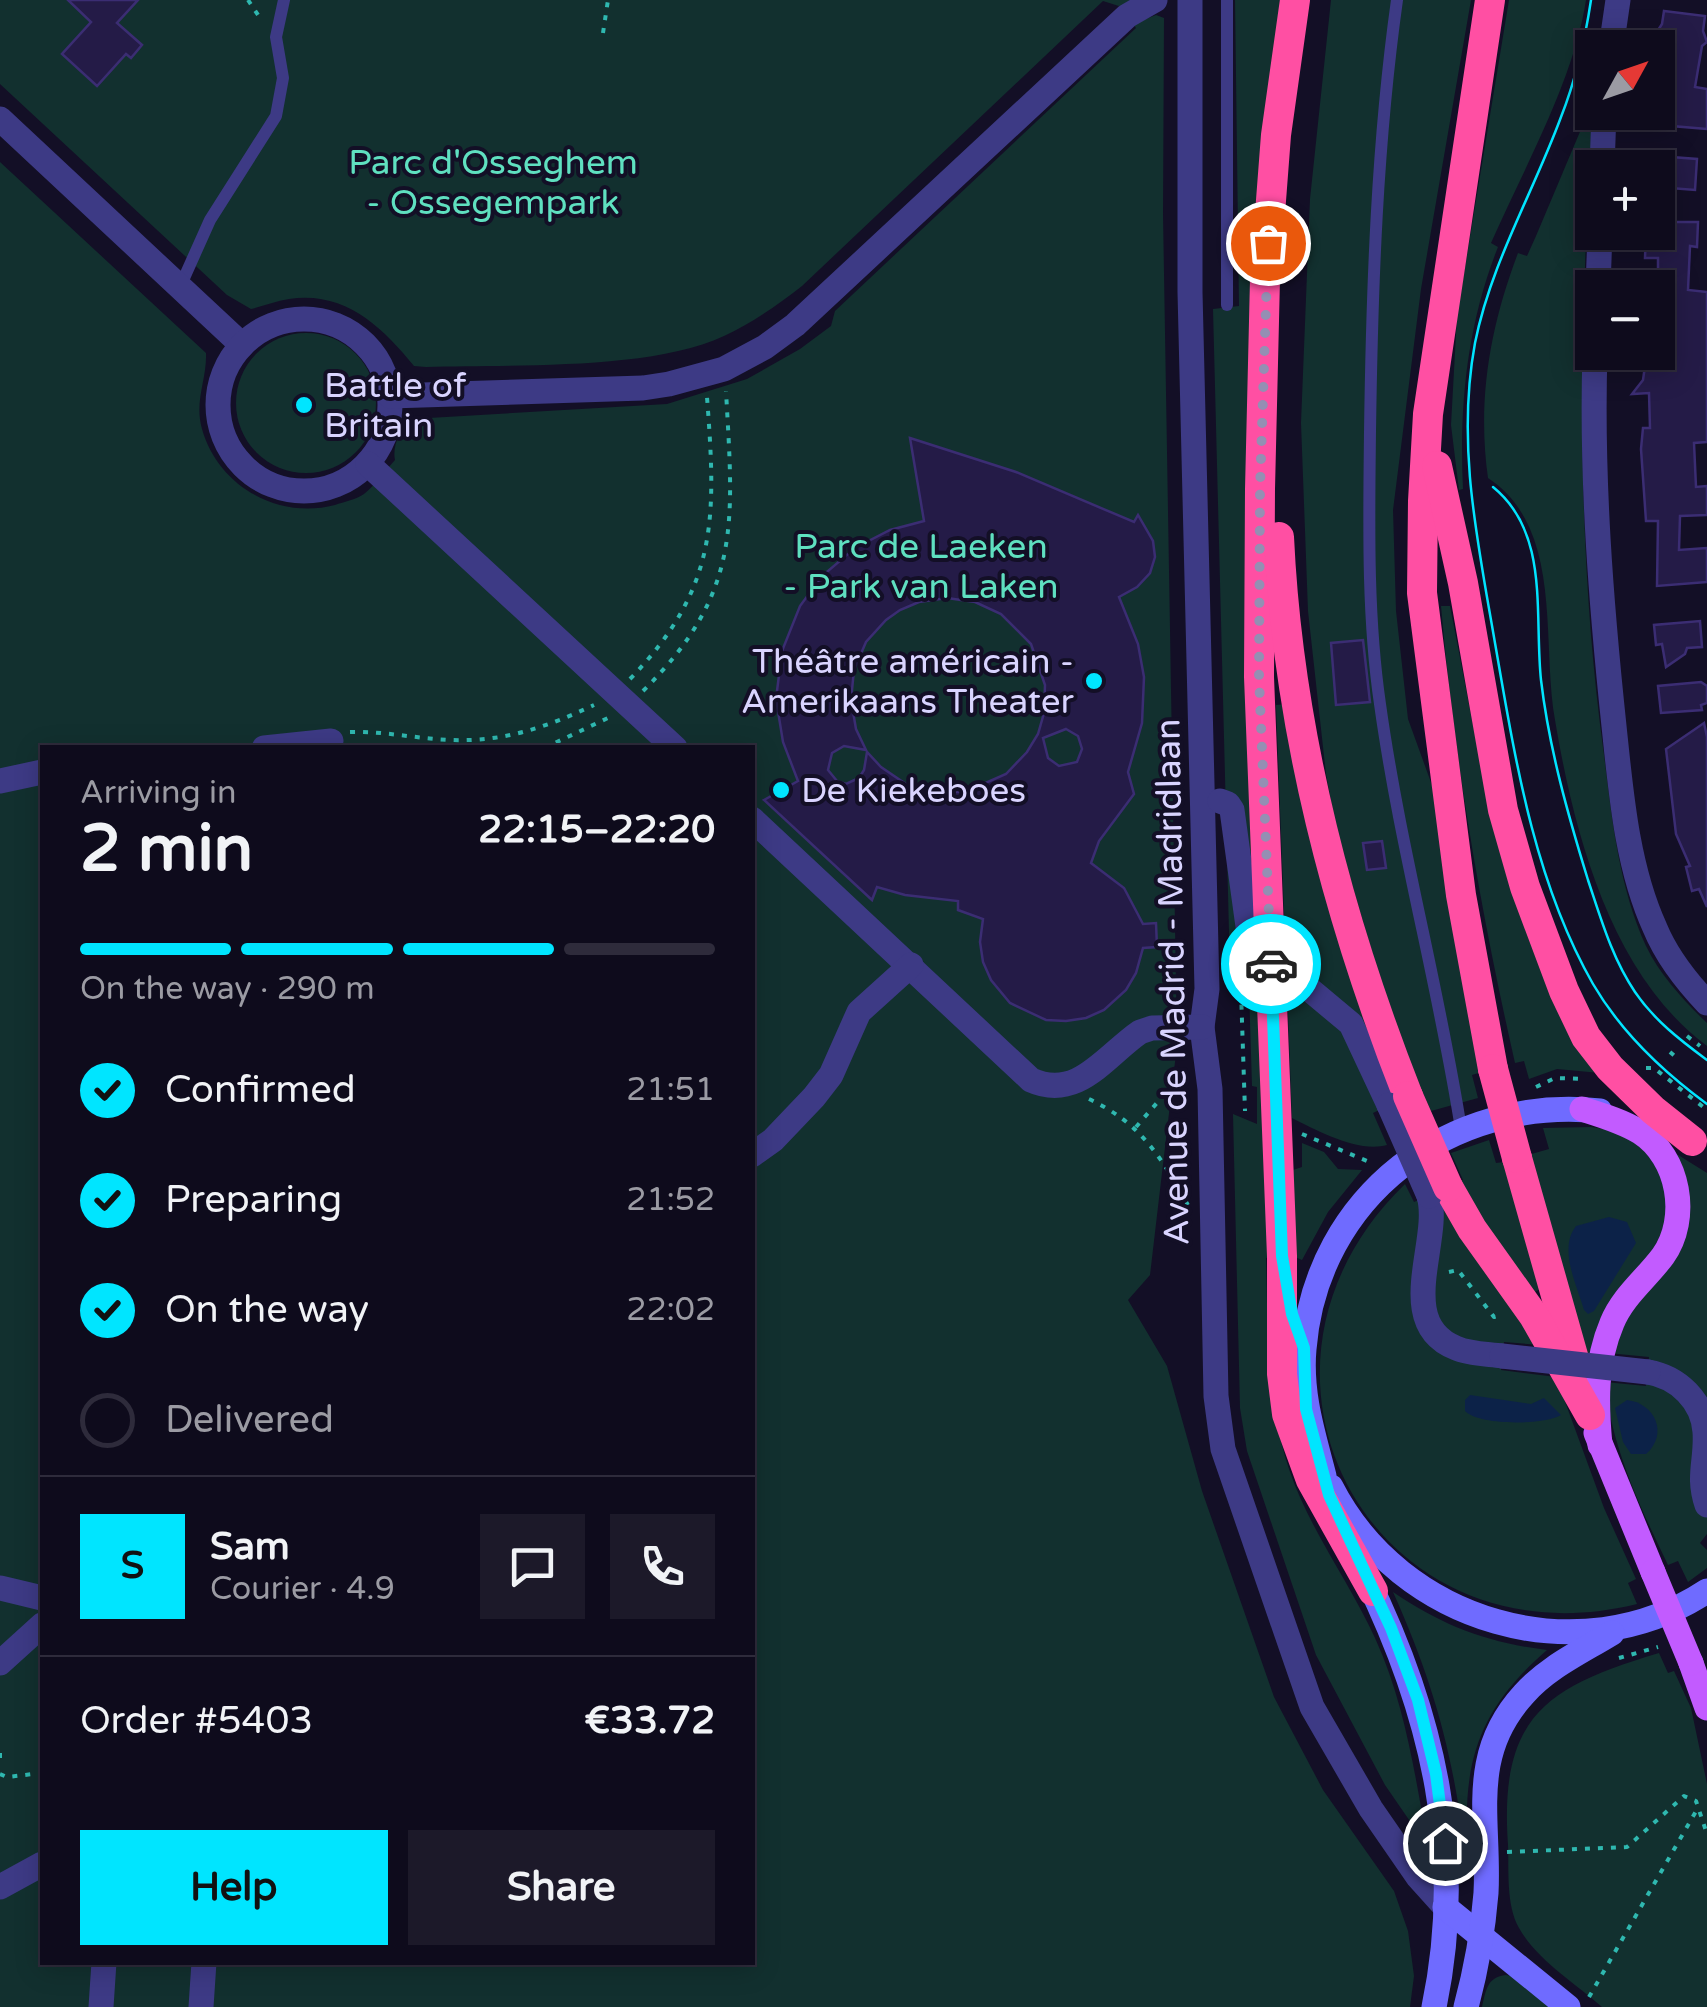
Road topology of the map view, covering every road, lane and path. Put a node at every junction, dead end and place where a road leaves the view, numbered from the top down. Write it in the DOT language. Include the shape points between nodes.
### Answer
graph roads {
  1 [pos="284,0"];
  2 [pos="608,0"];
  3 [pos="1155,0"];
  4 [pos="1190,0"];
  5 [pos="1227,0"];
  6 [pos="1294,0"];
  7 [pos="1397,0"];
  8 [pos="1490,0"];
  9 [pos="1618,0"];
  10 [pos="1614,30"];
  11 [pos="603,33"];
  12 [pos="1287,64"];
  13 [pos="0,119"];
  14 [pos="180,286"];
  15 [pos="1226,305"];
  16 [pos="242,345"];
  17 [pos="1595,370"];
  18 [pos="715,372"];
  19 [pos="390,396"];
  20 [pos="1428,414"];
  21 [pos="368,464"];
  22 [pos="621,698"];
  23 [pos="330,741"];
  24 [pos="292,745"];
  25 [pos="551,745"];
  26 [pos="672,745"];
  27 [pos="40,772"];
  28 [pos="0,781"];
  29 [pos="1220,801"];
  30 [pos="755,823"];
  31 [pos="910,966"];
  32 [pos="1271,973"];
  33 [pos="1224,988"];
  34 [pos="1707,1003"];
  35 [pos="1202,1027"];
  36 [pos="1687,1036"];
  37 [pos="1700,1046"];
  38 [pos="1670,1052"];
  39 [pos="1677,1058"];
  40 [pos="1646,1068"];
  41 [pos="1175,1082"];
  42 [pos="1062,1087"];
  43 [pos="1399,1100"];
  44 [pos="1234,1106"];
  45 [pos="1582,1109"];
  46 [pos="1707,1110"];
  47 [pos="1245,1111"];
  48 [pos="1258,1116"];
  49 [pos="1136,1127"];
  50 [pos="1462,1129"];
  51 [pos="1302,1134"];
  52 [pos="1702,1141"];
  53 [pos="755,1153"];
  54 [pos="1374,1164"];
  55 [pos="1438,1192"];
  56 [pos="1194,1216"];
  57 [pos="1282,1256"];
  58 [pos="1445,1276"];
  59 [pos="1503,1311"];
  60 [pos="1304,1348"];
  61 [pos="1590,1415"];
  62 [pos="1600,1446"];
  63 [pos="1322,1469"];
  64 [pos="1707,1505"];
  65 [pos="0,1588"];
  66 [pos="1707,1591"];
  67 [pos="1373,1592"];
  68 [pos="40,1598"];
  69 [pos="40,1626"];
  70 [pos="1625,1626"];
  71 [pos="1665,1645"];
  72 [pos="1612,1660"];
  73 [pos="0,1663"];
  74 [pos="1707,1708"];
  75 [pos="0,1774"];
  76 [pos="40,1774"];
  77 [pos="1699,1806"];
  78 [pos="1707,1834"];
  79 [pos="1502,1852"];
  80 [pos="40,1865"];
  81 [pos="0,1887"];
  82 [pos="1444,1907"];
  83 [pos="1481,1936"];
  84 [pos="104,1965"];
  85 [pos="204,1965"];
  86 [pos="1577,2004"];
  87 [pos="101,2007"];
  88 [pos="200,2007"];
  89 [pos="1434,2007"];
  90 [pos="1466,2007"];
  1 -- 14 [label="lane" via="276,37 283,78 276,116 210,220"];
  2 -- 11 [label="path"];
  3 -- 18 [label="street" via="1126,16 794,325"];
  4 -- 35 [label="street, Avenue de Madrid - Madridlaan" via="1190,292 1207,989"];
  5 -- 15 [label="lane"];
  6 -- 12 [label="highway"];
  7 -- 50 [label="lane" via="1372,288 1375,660 1396,806"];
  8 -- 20 [label="highway"];
  9 -- 10 [label="street"];
  12 -- 32 [label="highway" via="1265,279 1260,489 1259,677"];
  12 -- 43 [label="highway" via="1275,412 1290,662 1312,789"];
  13 -- 14 [label="street"];
  14 -- 16 [label="street"];
  16 -- 19 [label="street" via="264,328 319,320 367,346"];
  16 -- 21 [label="street" via="219,393 219,420 244,468 293,491 346,481"];
  17 -- 34 [label="street" via="1600,543 1625,815 1654,927"];
  18 -- 19 [label="street" via="643,388"];
  18 -- 22 [label="path" via="708,546 672,629"];
  18 -- 22 [label="path" via="732,506 720,574 693,633 667,667"];
  19 -- 21 [label="street" via="389,421"];
  20 -- 52 [label="highway" via="1495,774 1513,848 1564,992 1594,1048 1631,1090"];
  20 -- 61 [label="highway, bridge" via="1422,593 1458,877 1493,1069"];
  21 -- 22 [label="street"];
  22 -- 23 [label="path" via="511,737 339,732"];
  22 -- 25 [label="path" via="590,729"];
  22 -- 26 [label="street"];
  23 -- 24 [label="street"];
  27 -- 28 [label="street"];
  29 -- 32 [label="street" via="1232,810 1254,970"];
  30 -- 31 [label="street"];
  31 -- 42 [label="street" via="1031,1080"];
  31 -- 53 [label="street" via="859,1012 831,1075"];
  32 -- 43 [label="street" via="1290,973 1346,1018"];
  32 -- 57 [label="highway"];
  33 -- 47 [label="path" via="1240,990"];
  35 -- 42 [label="street" via="1140,1032 1082,1080"];
  35 -- 82 [label="street, Avenue de Madrid - Madridlaan" via="1210,1103 1217,1411 1228,1465 1312,1708 1371,1809"];
  36 -- 37 [label="path"];
  38 -- 39 [label="path"];
  40 -- 46 [label="path"];
  41 -- 49 [label="path"];
  42 -- 49 [label="path"];
  43 -- 55 [label="highway, bridge"];
  44 -- 47 [label="path"];
  45 -- 50 [label="main road" via="1521,1112"];
  45 -- 52 [label="main road" via="1639,1119"];
  45 -- 62 [label="main road" via="1656,1145 1672,1172 1679,1206 1670,1244 1622,1303 1604,1344 1597,1392"];
  47 -- 48 [label="path"];
  49 -- 56 [label="path"];
  50 -- 60 [label="main road" via="1393,1172 1348,1222 1318,1282"];
  51 -- 54 [label="path"];
  55 -- 61 [label="highway" via="1534,1316"];
  55 -- 64 [label="street, bridge" via="1423,1293 1432,1326 1455,1348 1670,1378 1697,1405 1705,1432 1700,1475"];
  57 -- 60 [label="highway"];
  57 -- 67 [label="highway" via="1288,1414 1311,1480"];
  58 -- 59 [label="path" via="1458,1270 1494,1317"];
  60 -- 63 [label="main road" via="1306,1409"];
  61 -- 62 [label="main road"];
  62 -- 74 [label="main road, bridge"];
  63 -- 67 [label="main road"];
  63 -- 70 [label="main road" via="1374,1549 1427,1593 1464,1612 1544,1632"];
  65 -- 68 [label="street"];
  66 -- 70 [label="main road"];
  67 -- 82 [label="main road" via="1406,1664 1428,1739 1444,1833"];
  69 -- 73 [label="street"];
  70 -- 83 [label="main road" via="1544,1675 1500,1729 1484,1785"];
  71 -- 72 [label="path"];
  75 -- 76 [label="path"];
  77 -- 78 [label="path"];
  77 -- 79 [label="path" via="1691,1798 1678,1799 1627,1847"];
  77 -- 86 [label="path"];
  80 -- 81 [label="street"];
  82 -- 83 [label="main road"];
  82 -- 89 [label="main road"];
  83 -- 86 [label="main road"];
  83 -- 90 [label="main road"];
  84 -- 87 [label="street"];
  85 -- 88 [label="street"];
}
